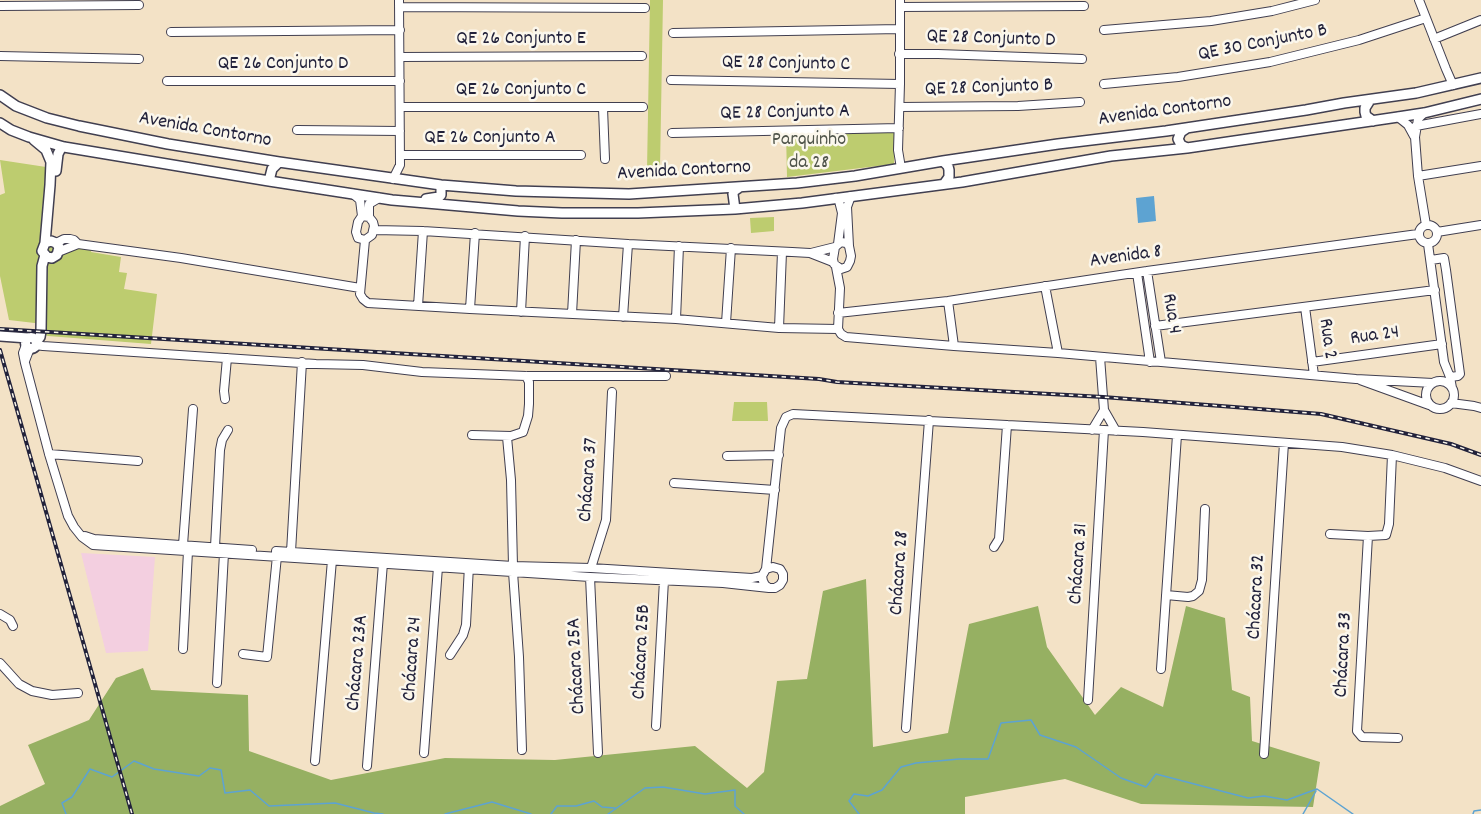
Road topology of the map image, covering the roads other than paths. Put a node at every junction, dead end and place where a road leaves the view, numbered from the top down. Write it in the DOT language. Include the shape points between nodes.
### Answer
graph roads {
  1 [pos="1315,0"];
  2 [pos="1419,0"];
  3 [pos="399,4"];
  4 [pos="900,4"];
  5 [pos="139,5"];
  6 [pos="0,6"];
  7 [pos="1084,6"];
  8 [pos="645,8"];
  9 [pos="1426,18"];
  10 [pos="1481,20"];
  11 [pos="900,29"];
  12 [pos="400,30"];
  13 [pos="1104,30"];
  14 [pos="171,32"];
  15 [pos="673,33"];
  16 [pos="1434,39"];
  17 [pos="899,54"];
  18 [pos="0,56"];
  19 [pos="642,56"];
  20 [pos="400,57"];
  21 [pos="139,59"];
  22 [pos="1082,59"];
  23 [pos="1481,78"];
  24 [pos="671,80"];
  25 [pos="167,81"];
  26 [pos="400,81"];
  27 [pos="900,84"];
  28 [pos="1104,84"];
  29 [pos="1454,85"];
  30 [pos="0,95"];
  31 [pos="1481,99"];
  32 [pos="1370,100"];
  33 [pos="1080,102"];
  34 [pos="400,106"];
  35 [pos="643,107"];
  36 [pos="603,108"];
  37 [pos="900,108"];
  38 [pos="1424,113"];
  39 [pos="1481,114"];
  40 [pos="1398,117"];
  41 [pos="1373,121"];
  42 [pos="0,123"];
  43 [pos="1416,126"];
  44 [pos="899,128"];
  45 [pos="1187,128"];
  46 [pos="297,130"];
  47 [pos="400,131"];
  48 [pos="1166,131"];
  49 [pos="672,133"];
  50 [pos="29,137"];
  51 [pos="1415,137"];
  52 [pos="64,147"];
  53 [pos="1187,148"];
  54 [pos="1164,150"];
  55 [pos="400,155"];
  56 [pos="581,155"];
  57 [pos="605,159"];
  58 [pos="943,161"];
  59 [pos="279,162"];
  60 [pos="400,165"];
  61 [pos="1481,166"];
  62 [pos="901,168"];
  63 [pos="1418,176"];
  64 [pos="393,179"];
  65 [pos="269,181"];
  66 [pos="411,181"];
  67 [pos="944,184"];
  68 [pos="441,185"];
  69 [pos="740,187"];
  70 [pos="353,194"];
  71 [pos="851,196"];
  72 [pos="379,198"];
  73 [pos="836,198"];
  74 [pos="416,202"];
  75 [pos="735,209"];
  76 [pos="365,217"];
  77 [pos="1426,225"];
  78 [pos="1481,225"];
  79 [pos="374,230"];
  80 [pos="423,231"];
  81 [pos="1437,232"];
  82 [pos="475,233"];
  83 [pos="1418,234"];
  84 [pos="525,236"];
  85 [pos="365,240"];
  86 [pos="576,240"];
  87 [pos="628,244"];
  88 [pos="1428,244"];
  89 [pos="837,245"];
  90 [pos="679,246"];
  91 [pos="849,246"];
  92 [pos="731,248"];
  93 [pos="52,249"];
  94 [pos="782,252"];
  95 [pos="810,253"];
  96 [pos="1431,260"];
  97 [pos="835,264"];
  98 [pos="847,267"];
  99 [pos="1147,271"];
  100 [pos="1137,273"];
  101 [pos="1044,286"];
  102 [pos="360,288"];
  103 [pos="840,288"];
  104 [pos="1435,290"];
  105 [pos="948,302"];
  106 [pos="1151,303"];
  107 [pos="1142,305"];
  108 [pos="418,306"];
  109 [pos="1305,307"];
  110 [pos="470,309"];
  111 [pos="521,312"];
  112 [pos="838,313"];
  113 [pos="572,314"];
  114 [pos="623,317"];
  115 [pos="676,320"];
  116 [pos="726,323"];
  117 [pos="778,328"];
  118 [pos="838,329"];
  119 [pos="1155,329"];
  120 [pos="1146,333"];
  121 [pos="0,336"];
  122 [pos="30,343"];
  123 [pos="1442,344"];
  124 [pos="954,346"];
  125 [pos="1058,352"];
  126 [pos="1100,357"];
  127 [pos="227,358"];
  128 [pos="1150,362"];
  129 [pos="1161,362"];
  130 [pos="1312,362"];
  131 [pos="1444,362"];
  132 [pos="302,363"];
  133 [pos="1314,375"];
  134 [pos="526,376"];
  135 [pos="666,376"];
  136 [pos="1450,377"];
  137 [pos="1356,379"];
  138 [pos="1434,382"];
  139 [pos="1453,391"];
  140 [pos="612,392"];
  141 [pos="225,399"];
  142 [pos="1451,403"];
  143 [pos="1429,405"];
  144 [pos="1478,406"];
  145 [pos="193,409"];
  146 [pos="1104,410"];
  147 [pos="929,420"];
  148 [pos="1007,425"];
  149 [pos="228,430"];
  150 [pos="1092,430"];
  151 [pos="1104,430"];
  152 [pos="1116,431"];
  153 [pos="472,435"];
  154 [pos="1177,435"];
  155 [pos="507,436"];
  156 [pos="1284,443"];
  157 [pos="49,454"];
  158 [pos="778,455"];
  159 [pos="1392,455"];
  160 [pos="727,456"];
  161 [pos="138,461"];
  162 [pos="1481,481"];
  163 [pos="674,483"];
  164 [pos="775,490"];
  165 [pos="1205,509"];
  166 [pos="1330,534"];
  167 [pos="1368,536"];
  168 [pos="770,540"];
  169 [pos="215,547"];
  170 [pos="994,547"];
  171 [pos="185,548"];
  172 [pos="291,552"];
  173 [pos="224,553"];
  174 [pos="277,556"];
  175 [pos="332,560"];
  176 [pos="383,563"];
  177 [pos="469,566"];
  178 [pos="438,567"];
  179 [pos="513,569"];
  180 [pos="780,569"];
  181 [pos="591,573"];
  182 [pos="764,573"];
  183 [pos="664,580"];
  184 [pos="769,588"];
  185 [pos="1167,595"];
  186 [pos="0,614"];
  187 [pos="14,626"];
  188 [pos="183,649"];
  189 [pos="243,654"];
  190 [pos="450,655"];
  191 [pos="0,663"];
  192 [pos="1161,669"];
  193 [pos="217,683"];
  194 [pos="78,693"];
  195 [pos="1088,700"];
  196 [pos="656,726"];
  197 [pos="906,728"];
  198 [pos="1398,738"];
  199 [pos="522,750"];
  200 [pos="424,753"];
  201 [pos="598,753"];
  202 [pos="1264,754"];
  203 [pos="315,761"];
  204 [pos="367,766"];
  1 -- 13 [label="street" via="1211,21"];
  2 -- 9 [label="street"];
  3 -- 8 [label="street"];
  3 -- 12 [label="street"];
  4 -- 7 [label="street"];
  4 -- 11 [label="street"];
  5 -- 6 [label="street"];
  9 -- 16 [label="street"];
  9 -- 28 [label="street, QE 30 Conjunto B" via="1276,61"];
  10 -- 16 [label="street"];
  11 -- 15 [label="street"];
  11 -- 17 [label="street"];
  12 -- 14 [label="street"];
  12 -- 20 [label="street"];
  16 -- 29 [label="street"];
  17 -- 22 [label="street, QE 28 Conjunto D"];
  17 -- 27 [label="street"];
  18 -- 21 [label="street"];
  19 -- 20 [label="street, QE 26 Conjunto E"];
  20 -- 26 [label="street"];
  23 -- 29 [label="main road, Avenida Contorno"];
  24 -- 27 [label="street, QE 28 Conjunto C"];
  25 -- 26 [label="street, QE 26 Conjunto D"];
  26 -- 34 [label="street"];
  27 -- 37 [label="street"];
  29 -- 32 [label="main road, Avenida Contorno"];
  30 -- 59 [label="main road, Avenida Contorno" via="47,118 79,126"];
  31 -- 38 [label="main road, Avenida Contorno"];
  32 -- 41 [label="main road" via="1365,112"];
  32 -- 45 [label="main road, Avenida Contorno"];
  33 -- 37 [label="street, QE 28 Conjunto B"];
  34 -- 36 [label="street, QE 26 Conjunto C"];
  34 -- 47 [label="street"];
  35 -- 36 [label="street, QE 26 Conjunto C"];
  36 -- 57 [label="street"];
  37 -- 44 [label="street"];
  38 -- 40 [label="main road, Avenida Contorno"];
  38 -- 43 [label="street"];
  39 -- 43 [label="street"];
  40 -- 41 [label="main road, Avenida Contorno"];
  40 -- 51 [label="street"];
  41 -- 53 [label="main road, Avenida Contorno"];
  42 -- 50 [label="main road, Avenida Contorno"];
  43 -- 51 [label="street"];
  44 -- 49 [label="street, QE 28 Conjunto A"];
  44 -- 62 [label="street"];
  45 -- 48 [label="main road, Avenida Contorno"];
  45 -- 53 [label="main road" via="1178,139"];
  46 -- 47 [label="street"];
  47 -- 55 [label="street"];
  48 -- 54 [label="main road" via="1171,142"];
  48 -- 58 [label="main road, Avenida Contorno"];
  50 -- 52 [label="main road, Avenida Contorno"];
  50 -- 93 [label="main road" via="46,150 51,162"];
  51 -- 63 [label="street"];
  52 -- 65 [label="main road, Avenida Contorno"];
  52 -- 93 [label="main road" via="58,154 50,219"];
  53 -- 54 [label="main road, Avenida Contorno"];
  54 -- 67 [label="main road, Avenida Contorno"];
  55 -- 56 [label="street, QE 26 Conjunto A"];
  55 -- 60 [label="street"];
  58 -- 62 [label="main road, Avenida Contorno"];
  58 -- 67 [label="main road" via="949,170"];
  59 -- 64 [label="main road, Avenida Contorno"];
  59 -- 65 [label="main road"];
  60 -- 64 [label="street"];
  60 -- 66 [label="street"];
  61 -- 63 [label="street"];
  62 -- 69 [label="main road, Avenida Contorno"];
  63 -- 77 [label="street"];
  64 -- 66 [label="main road, Avenida Contorno"];
  65 -- 70 [label="main road, Avenida Contorno"];
  66 -- 68 [label="main road, Avenida Contorno"];
  67 -- 71 [label="main road, Avenida Contorno"];
  68 -- 69 [label="main road, Avenida Contorno" via="629,194"];
  68 -- 74 [label="main road" via="439,197"];
  69 -- 75 [label="main road" via="733,194"];
  70 -- 72 [label="main road, Avenida Contorno"];
  70 -- 76 [label="street" via="360,200"];
  71 -- 73 [label="main road, Avenida Contorno"];
  71 -- 91 [label="street" via="847,207"];
  72 -- 74 [label="main road, Avenida Contorno"];
  72 -- 76 [label="street" via="369,204"];
  73 -- 75 [label="main road, Avenida Contorno"];
  73 -- 89 [label="street" via="842,213"];
  74 -- 75 [label="main road, Avenida Contorno" via="562,213"];
  76 -- 79 [label="street" via="373,222"];
  76 -- 85 [label="street" via="358,222 356,232"];
  77 -- 81 [label="street"];
  77 -- 83 [label="street"];
  78 -- 81 [label="street"];
  79 -- 80 [label="street"];
  79 -- 85 [label="street"];
  80 -- 82 [label="street"];
  80 -- 108 [label="street"];
  81 -- 88 [label="street"];
  82 -- 84 [label="street"];
  82 -- 110 [label="street"];
  83 -- 88 [label="street"];
  83 -- 99 [label="street, Avenida 8"];
  84 -- 86 [label="street"];
  84 -- 111 [label="street"];
  85 -- 102 [label="street"];
  86 -- 87 [label="street"];
  86 -- 113 [label="street"];
  87 -- 90 [label="street"];
  87 -- 114 [label="street"];
  88 -- 96 [label="street"];
  89 -- 91 [label="street" via="844,242"];
  89 -- 95 [label="street"];
  89 -- 97 [label="street"];
  90 -- 92 [label="street"];
  90 -- 115 [label="street"];
  91 -- 98 [label="street"];
  92 -- 94 [label="street"];
  92 -- 116 [label="street"];
  93 -- 102 [label="street" via="78,244"];
  93 -- 122 [label="main road" via="43,276 40,334"];
  94 -- 95 [label="street"];
  94 -- 117 [label="street"];
  95 -- 97 [label="street"];
  96 -- 104 [label="street"];
  96 -- 136 [label="street" via="1444,258 1446,270 1460,371 1458,376"];
  97 -- 98 [label="street" via="841,269"];
  97 -- 103 [label="street"];
  98 -- 103 [label="street"];
  99 -- 100 [label="street, Avenida 8"];
  99 -- 106 [label="street, Rua 4"];
  100 -- 101 [label="street, Avenida 8"];
  100 -- 107 [label="street, Rua 4"];
  101 -- 105 [label="street, Avenida 8"];
  101 -- 125 [label="street"];
  102 -- 108 [label="street" via="368,303"];
  103 -- 112 [label="street"];
  104 -- 109 [label="street"];
  104 -- 123 [label="street"];
  105 -- 112 [label="street, Avenida 8"];
  105 -- 124 [label="street"];
  106 -- 107 [label="street"];
  106 -- 119 [label="street, Rua 4"];
  107 -- 120 [label="street, Rua 4"];
  108 -- 110 [label="street"];
  109 -- 119 [label="street"];
  109 -- 130 [label="street, Rua 2"];
  110 -- 111 [label="street"];
  111 -- 113 [label="street"];
  112 -- 118 [label="street"];
  113 -- 114 [label="street"];
  114 -- 115 [label="street"];
  115 -- 116 [label="street"];
  116 -- 117 [label="street"];
  117 -- 118 [label="street"];
  118 -- 124 [label="street" via="844,336 854,338"];
  119 -- 120 [label="street"];
  119 -- 129 [label="street, Rua 4"];
  120 -- 128 [label="street, Rua 4"];
  121 -- 122 [label="main road"];
  122 -- 127 [label="street"];
  122 -- 157 [label="street" via="25,363"];
  123 -- 130 [label="street, Rua 24"];
  123 -- 131 [label="street"];
  124 -- 125 [label="street"];
  125 -- 126 [label="street"];
  126 -- 128 [label="street"];
  126 -- 146 [label="street"];
  127 -- 132 [label="street"];
  127 -- 141 [label="street"];
  128 -- 129 [label="street"];
  129 -- 133 [label="street"];
  130 -- 133 [label="street, Rua 2"];
  131 -- 136 [label="street"];
  131 -- 138 [label="street"];
  132 -- 134 [label="street"];
  132 -- 172 [label="street"];
  133 -- 137 [label="street"];
  134 -- 135 [label="street"];
  134 -- 155 [label="street" via="530,391 525,428"];
  136 -- 139 [label="street"];
  137 -- 138 [label="street"];
  137 -- 143 [label="street"];
  138 -- 139 [label="street" via="1444,382"];
  138 -- 143 [label="street" via="1427,389"];
  139 -- 142 [label="street"];
  139 -- 144 [label="street"];
  140 -- 181 [label="street, Chácara 37" via="605,525"];
  142 -- 143 [label="street" via="1443,409"];
  142 -- 144 [label="street"];
  145 -- 171 [label="street"];
  146 -- 150 [label="street"];
  146 -- 152 [label="street"];
  147 -- 148 [label="street"];
  147 -- 158 [label="street" via="793,414 783,422"];
  147 -- 197 [label="street, Chácara 28"];
  148 -- 150 [label="street"];
  148 -- 170 [label="street" via="999,539"];
  149 -- 169 [label="street" via="219,460"];
  150 -- 151 [label="street"];
  151 -- 152 [label="street"];
  151 -- 195 [label="street, Chácara 31"];
  152 -- 154 [label="street"];
  153 -- 155 [label="street"];
  154 -- 156 [label="street"];
  154 -- 185 [label="street"];
  155 -- 179 [label="street"];
  156 -- 159 [label="street"];
  156 -- 202 [label="street, Chácara 32"];
  157 -- 161 [label="street"];
  157 -- 171 [label="street" via="68,516 79,533 94,539"];
  158 -- 160 [label="street"];
  158 -- 164 [label="street"];
  159 -- 162 [label="street"];
  159 -- 167 [label="street" via="1389,530 1386,535"];
  163 -- 164 [label="street"];
  164 -- 168 [label="street"];
  165 -- 185 [label="street" via="1199,591 1188,597"];
  166 -- 167 [label="street"];
  167 -- 198 [label="street, Chácara 33" via="1357,731 1362,737"];
  168 -- 180 [label="street"];
  168 -- 182 [label="street"];
  169 -- 171 [label="street"];
  169 -- 172 [label="street"];
  171 -- 173 [label="street"];
  171 -- 188 [label="street"];
  172 -- 177 [label="street"];
  173 -- 174 [label="street"];
  173 -- 193 [label="street"];
  174 -- 175 [label="street"];
  174 -- 189 [label="street" via="267,657"];
  175 -- 176 [label="street"];
  175 -- 203 [label="street"];
  176 -- 178 [label="street"];
  176 -- 204 [label="street, Chácara 23A"];
  177 -- 178 [label="street"];
  177 -- 179 [label="street"];
  177 -- 190 [label="street" via="466,625"];
  178 -- 200 [label="street, Chácara 24"];
  179 -- 181 [label="street"];
  179 -- 199 [label="street"];
  180 -- 182 [label="street" via="773,567"];
  180 -- 184 [label="street" via="783,580"];
  181 -- 182 [label="street" via="752,578"];
  181 -- 183 [label="street"];
  181 -- 201 [label="street, Chácara 25A"];
  182 -- 184 [label="street"];
  183 -- 184 [label="street"];
  183 -- 196 [label="street, Chácara 25B"];
  185 -- 192 [label="street"];
  186 -- 187 [label="street"];
  191 -- 194 [label="street" via="19,684 32,691 52,695"];
}
